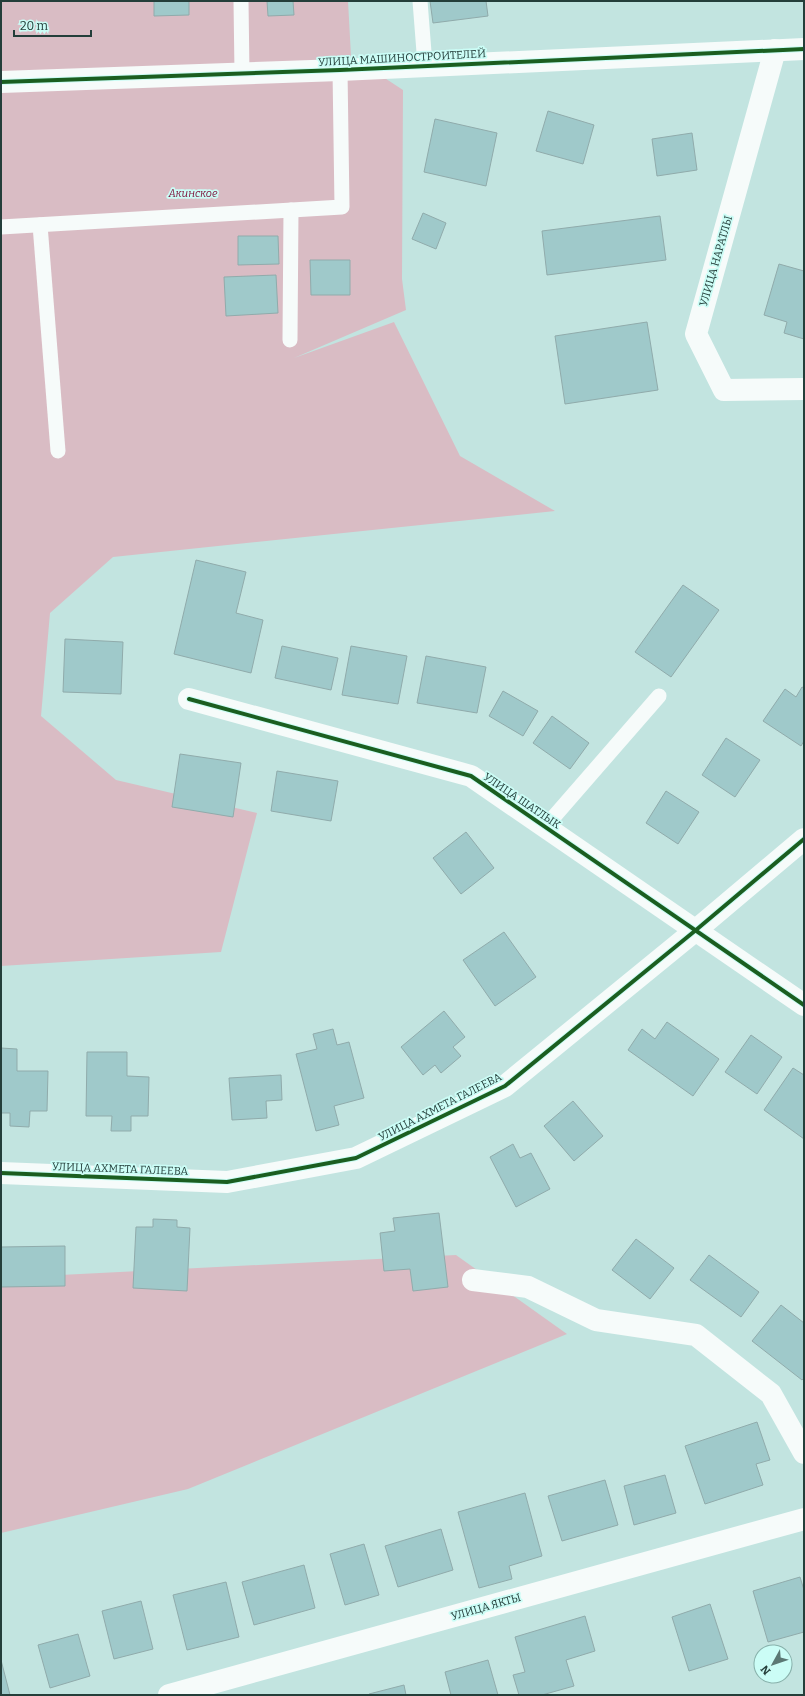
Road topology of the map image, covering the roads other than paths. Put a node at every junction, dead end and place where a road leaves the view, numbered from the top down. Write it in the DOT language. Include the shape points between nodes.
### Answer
graph roads {
  1 [pos="241,1"];
  2 [pos="420,1"];
  3 [pos="804,49"];
  4 [pos="775,50"];
  5 [pos="425,65"];
  6 [pos="340,70"];
  7 [pos="242,73"];
  8 [pos="1,82"];
  9 [pos="291,210"];
  10 [pos="40,225"];
  11 [pos="1,227"];
  12 [pos="290,340"];
  13 [pos="804,388"];
  14 [pos="58,451"];
  15 [pos="659,696"];
  16 [pos="189,699"];
  17 [pos="545,827"];
  18 [pos="804,839"];
  19 [pos="696,930"];
  20 [pos="804,1005"];
  21 [pos="1,1173"];
  22 [pos="473,1280"];
  23 [pos="804,1452"];
  24 [pos="804,1519"];
  25 [pos="169,1695"];
  1 -- 7 [label="lane"];
  2 -- 5 [label="lane"];
  3 -- 4 [label="street, УЛИЦА МАШИНОСТРОИТЕЛЕЙ"];
  4 -- 5 [label="street, УЛИЦА МАШИНОСТРОИТЕЛЕЙ"];
  4 -- 13 [label="street, УЛИЦА НАРАТЛЫ" via="696,334 724,390"];
  5 -- 6 [label="street, УЛИЦА МАШИНОСТРОИТЕЛЕЙ"];
  6 -- 7 [label="street, УЛИЦА МАШИНОСТРОИТЕЛЕЙ"];
  6 -- 9 [label="lane" via="342,207"];
  7 -- 8 [label="street, УЛИЦА МАШИНОСТРОИТЕЛЕЙ"];
  9 -- 10 [label="lane"];
  9 -- 12 [label="lane"];
  10 -- 11 [label="lane"];
  10 -- 14 [label="lane"];
  15 -- 17 [label="lane"];
  16 -- 17 [label="street, УЛИЦА ШАТЛЫК" via="470,776"];
  17 -- 19 [label="street, УЛИЦА ШАТЛЫК"];
  18 -- 19 [label="street, УЛИЦА АХМЕТА ГАЛЕЕВА"];
  19 -- 20 [label="street, УЛИЦА ШАТЛЫК"];
  19 -- 21 [label="street, УЛИЦА АХМЕТА ГАЛЕЕВА" via="505,1086 356,1158 227,1182"];
  22 -- 23 [label="street" via="528,1287 596,1320 696,1335 771,1394"];
  24 -- 25 [label="street, УЛИЦА ЯКТЫ"];
}
